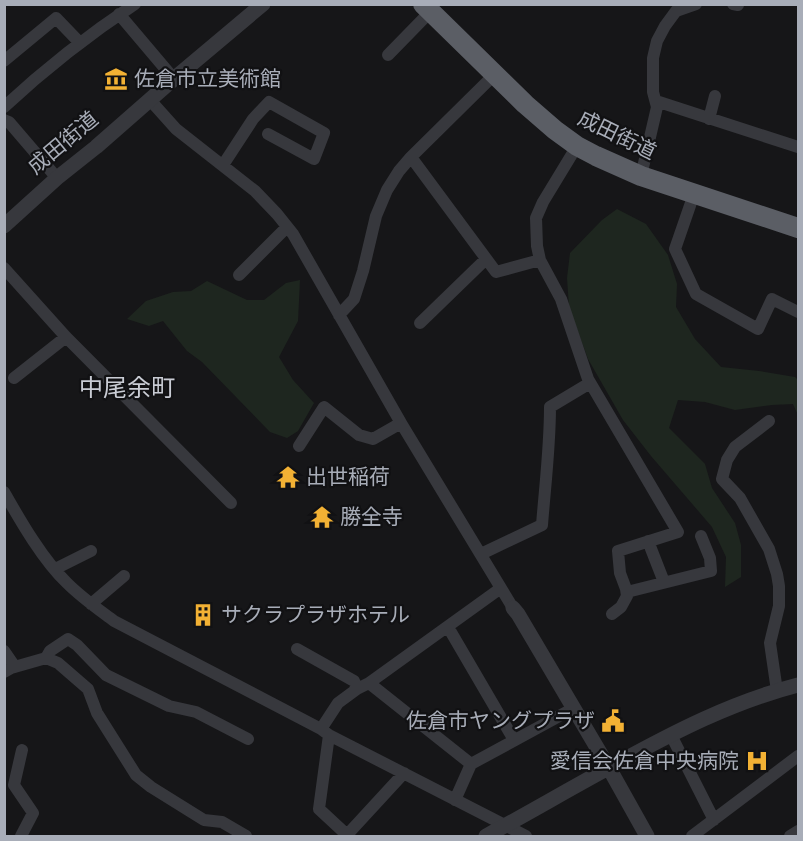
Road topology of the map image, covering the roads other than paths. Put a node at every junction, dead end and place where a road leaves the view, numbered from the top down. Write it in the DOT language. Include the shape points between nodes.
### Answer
graph roads {
  1 [pos="135,4"];
  2 [pos="263,4"];
  3 [pos="696,4"];
  4 [pos="733,4"];
  5 [pos="738,5"];
  6 [pos="427,8"];
  7 [pos="119,14"];
  8 [pos="80,42"];
  9 [pos="388,55"];
  10 [pos="4,61"];
  11 [pos="494,75"];
  12 [pos="174,79"];
  13 [pos="715,96"];
  14 [pos="150,99"];
  15 [pos="656,101"];
  16 [pos="4,107"];
  17 [pos="709,119"];
  18 [pos="5,121"];
  19 [pos="268,134"];
  20 [pos="577,146"];
  21 [pos="798,147"];
  22 [pos="411,157"];
  23 [pos="223,165"];
  24 [pos="641,176"];
  25 [pos="57,178"];
  26 [pos="694,194"];
  27 [pos="798,224"];
  28 [pos="4,226"];
  29 [pos="287,227"];
  30 [pos="486,259"];
  31 [pos="540,260"];
  32 [pos="4,268"];
  33 [pos="239,275"];
  34 [pos="798,312"];
  35 [pos="339,315"];
  36 [pos="420,323"];
  37 [pos="66,337"];
  38 [pos="14,378"];
  39 [pos="590,383"];
  40 [pos="769,421"];
  41 [pos="401,423"];
  42 [pos="299,446"];
  43 [pos="4,492"];
  44 [pos="231,503"];
  45 [pos="701,536"];
  46 [pos="648,541"];
  47 [pos="91,551"];
  48 [pos="481,554"];
  49 [pos="55,569"];
  50 [pos="124,576"];
  51 [pos="664,582"];
  52 [pos="501,588"];
  53 [pos="627,592"];
  54 [pos="91,604"];
  55 [pos="513,608"];
  56 [pos="612,614"];
  57 [pos="448,627"];
  58 [pos="297,649"];
  59 [pos="4,651"];
  60 [pos="46,658"];
  61 [pos="10,670"];
  62 [pos="369,683"];
  63 [pos="798,686"];
  64 [pos="357,689"];
  65 [pos="777,691"];
  66 [pos="574,708"];
  67 [pos="325,732"];
  68 [pos="671,735"];
  69 [pos="248,739"];
  70 [pos="514,740"];
  71 [pos="22,750"];
  72 [pos="798,756"];
  73 [pos="471,764"];
  74 [pos="609,768"];
  75 [pos="404,773"];
  76 [pos="455,800"];
  77 [pos="714,820"];
  78 [pos="505,826"];
  79 [pos="798,831"];
  80 [pos="346,836"];
  81 [pos="21,837"];
  82 [pos="246,837"];
  83 [pos="486,837"];
  84 [pos="526,837"];
  85 [pos="647,837"];
  86 [pos="693,837"];
  87 [pos="790,837"];
  1 -- 7 [label="street"];
  2 -- 12 [label="street, 成田街道"];
  3 -- 15 [label="street" via="676,11 657,41 653,58"];
  4 -- 5 [label="street"];
  6 -- 9 [label="street"];
  6 -- 11 [label="highway, 成田街道"];
  7 -- 8 [label="street"];
  7 -- 12 [label="street"];
  8 -- 10 [label="street" via="56,18"];
  8 -- 16 [label="street"];
  11 -- 20 [label="highway, 成田街道"];
  11 -- 22 [label="street"];
  12 -- 14 [label="street, 成田街道"];
  13 -- 17 [label="street"];
  14 -- 23 [label="street" via="176,129"];
  14 -- 25 [label="street, 成田街道"];
  15 -- 17 [label="street"];
  15 -- 24 [label="street"];
  17 -- 21 [label="street"];
  18 -- 25 [label="street"];
  19 -- 23 [label="street" via="314,159 324,133 269,102"];
  20 -- 24 [label="highway, 成田街道"];
  20 -- 31 [label="street" via="536,218"];
  22 -- 30 [label="street"];
  22 -- 35 [label="street" via="387,190 354,299"];
  23 -- 29 [label="street" via="255,191"];
  24 -- 26 [label="highway, 成田街道"];
  25 -- 28 [label="street, 成田街道"];
  26 -- 27 [label="highway, 成田街道"];
  26 -- 34 [label="street" via="675,249 696,294 758,329 772,299"];
  29 -- 33 [label="street"];
  29 -- 35 [label="street"];
  30 -- 31 [label="street" via="496,272"];
  30 -- 36 [label="street"];
  31 -- 39 [label="street" via="561,299"];
  32 -- 37 [label="street"];
  35 -- 41 [label="street"];
  37 -- 38 [label="street"];
  37 -- 44 [label="street"];
  39 -- 46 [label="street" via="678,532"];
  39 -- 48 [label="street" via="550,407 542,525"];
  40 -- 65 [label="street" via="735,447 722,479 740,498 774,561 779,606 770,643"];
  41 -- 42 [label="street" via="374,439 359,435 324,407"];
  41 -- 48 [label="street"];
  43 -- 49 [label="street"];
  45 -- 51 [label="street" via="711,571"];
  46 -- 51 [label="street"];
  46 -- 53 [label="street" via="618,551"];
  47 -- 49 [label="street"];
  48 -- 52 [label="street"];
  49 -- 54 [label="street"];
  50 -- 54 [label="street"];
  51 -- 53 [label="street"];
  52 -- 55 [label="street"];
  52 -- 57 [label="street"];
  53 -- 56 [label="street" via="621,607"];
  54 -- 67 [label="street" via="114,621"];
  55 -- 66 [label="street"];
  57 -- 62 [label="street"];
  57 -- 70 [label="street"];
  58 -- 64 [label="street" via="354,681"];
  59 -- 61 [label="street"];
  60 -- 61 [label="street"];
  60 -- 69 [label="street" via="68,639 106,675 169,706 196,712"];
  60 -- 82 [label="street" via="58,663 88,689 97,712 136,775 204,820 222,822"];
  62 -- 64 [label="street"];
  62 -- 73 [label="street"];
  63 -- 65 [label="street"];
  64 -- 67 [label="street" via="338,703"];
  65 -- 68 [label="street" via="717,712"];
  66 -- 70 [label="street"];
  66 -- 74 [label="street"];
  67 -- 75 [label="street"];
  67 -- 80 [label="street" via="319,809"];
  68 -- 74 [label="street"];
  68 -- 77 [label="street"];
  70 -- 73 [label="street"];
  71 -- 81 [label="street" via="14,785 33,813"];
  72 -- 77 [label="street"];
  73 -- 76 [label="street"];
  74 -- 78 [label="street"];
  74 -- 85 [label="street"];
  75 -- 76 [label="street"];
  75 -- 80 [label="street"];
  76 -- 78 [label="street"];
  77 -- 86 [label="street"];
  78 -- 83 [label="street"];
  78 -- 84 [label="street"];
  79 -- 87 [label="street"];
}
